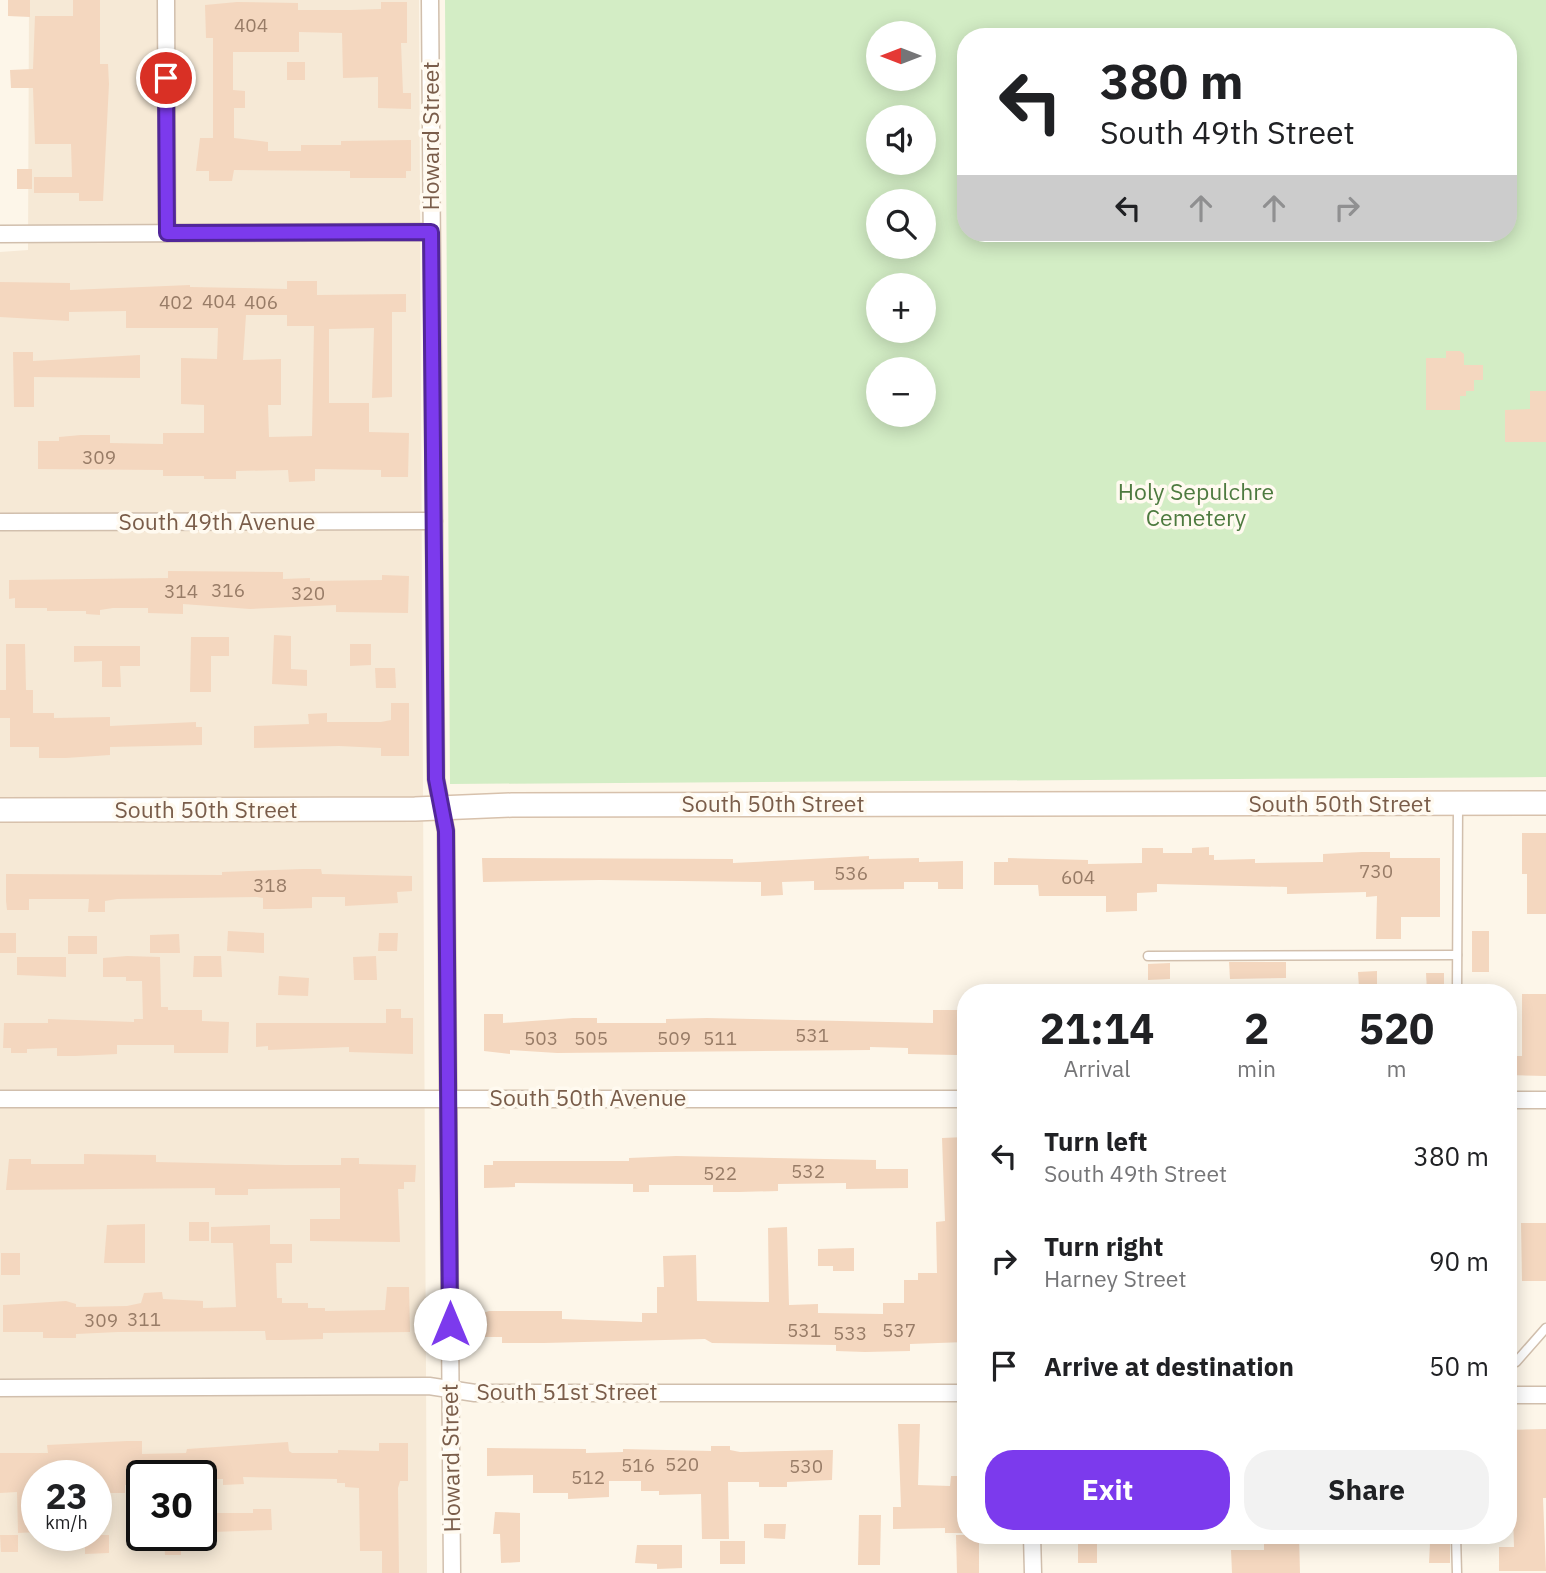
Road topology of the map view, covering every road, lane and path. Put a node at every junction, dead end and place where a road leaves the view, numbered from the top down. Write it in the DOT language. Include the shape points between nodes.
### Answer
graph roads {
  1 [pos="166,0"];
  2 [pos="430,0"];
  3 [pos="431,232"];
  4 [pos="167,233"];
  5 [pos="0,234"];
  6 [pos="434,521"];
  7 [pos="0,522"];
  8 [pos="1546,803"];
  9 [pos="1458,804"];
  10 [pos="442,808"];
  11 [pos="0,810"];
  12 [pos="1457,955"];
  13 [pos="1147,957"];
  14 [pos="1457,984"];
  15 [pos="449,1098"];
  16 [pos="0,1099"];
  17 [pos="957,1099"];
  18 [pos="1517,1100"];
  19 [pos="1546,1100"];
  20 [pos="1546,1328"];
  21 [pos="1517,1361"];
  22 [pos="0,1388"];
  23 [pos="451,1389"];
  24 [pos="957,1393"];
  25 [pos="1517,1395"];
  26 [pos="1546,1395"];
  27 [pos="1032,1544"];
  28 [pos="1457,1544"];
  29 [pos="452,1573"];
  30 [pos="1032,1573"];
  31 [pos="1457,1573"];
  1 -- 4 [label="street"];
  2 -- 3 [label="street, Howard Street"];
  3 -- 4 [label="street"];
  3 -- 6 [label="street, Howard Street"];
  4 -- 5 [label="street"];
  6 -- 7 [label="street, South 49th Avenue"];
  6 -- 10 [label="street, Howard Street" via="436,779"];
  8 -- 9 [label="main road, South 50th Street"];
  9 -- 10 [label="main road, South 50th Street"];
  9 -- 12 [label="lane"];
  10 -- 11 [label="main road, South 50th Street"];
  10 -- 15 [label="street, Howard Street"];
  12 -- 13 [label="lane"];
  12 -- 14 [label="lane"];
  15 -- 16 [label="street, South 50th Avenue"];
  15 -- 17 [label="street, South 50th Avenue"];
  15 -- 23 [label="street, Howard Street"];
  18 -- 19 [label="street"];
  20 -- 21 [label="lane"];
  22 -- 23 [label="street, South 51st Street"];
  23 -- 24 [label="street, South 51st Street" via="475,1393"];
  23 -- 29 [label="street, Howard Street"];
  25 -- 26 [label="street"];
  27 -- 30 [label="street"];
  28 -- 31 [label="lane"];
}
